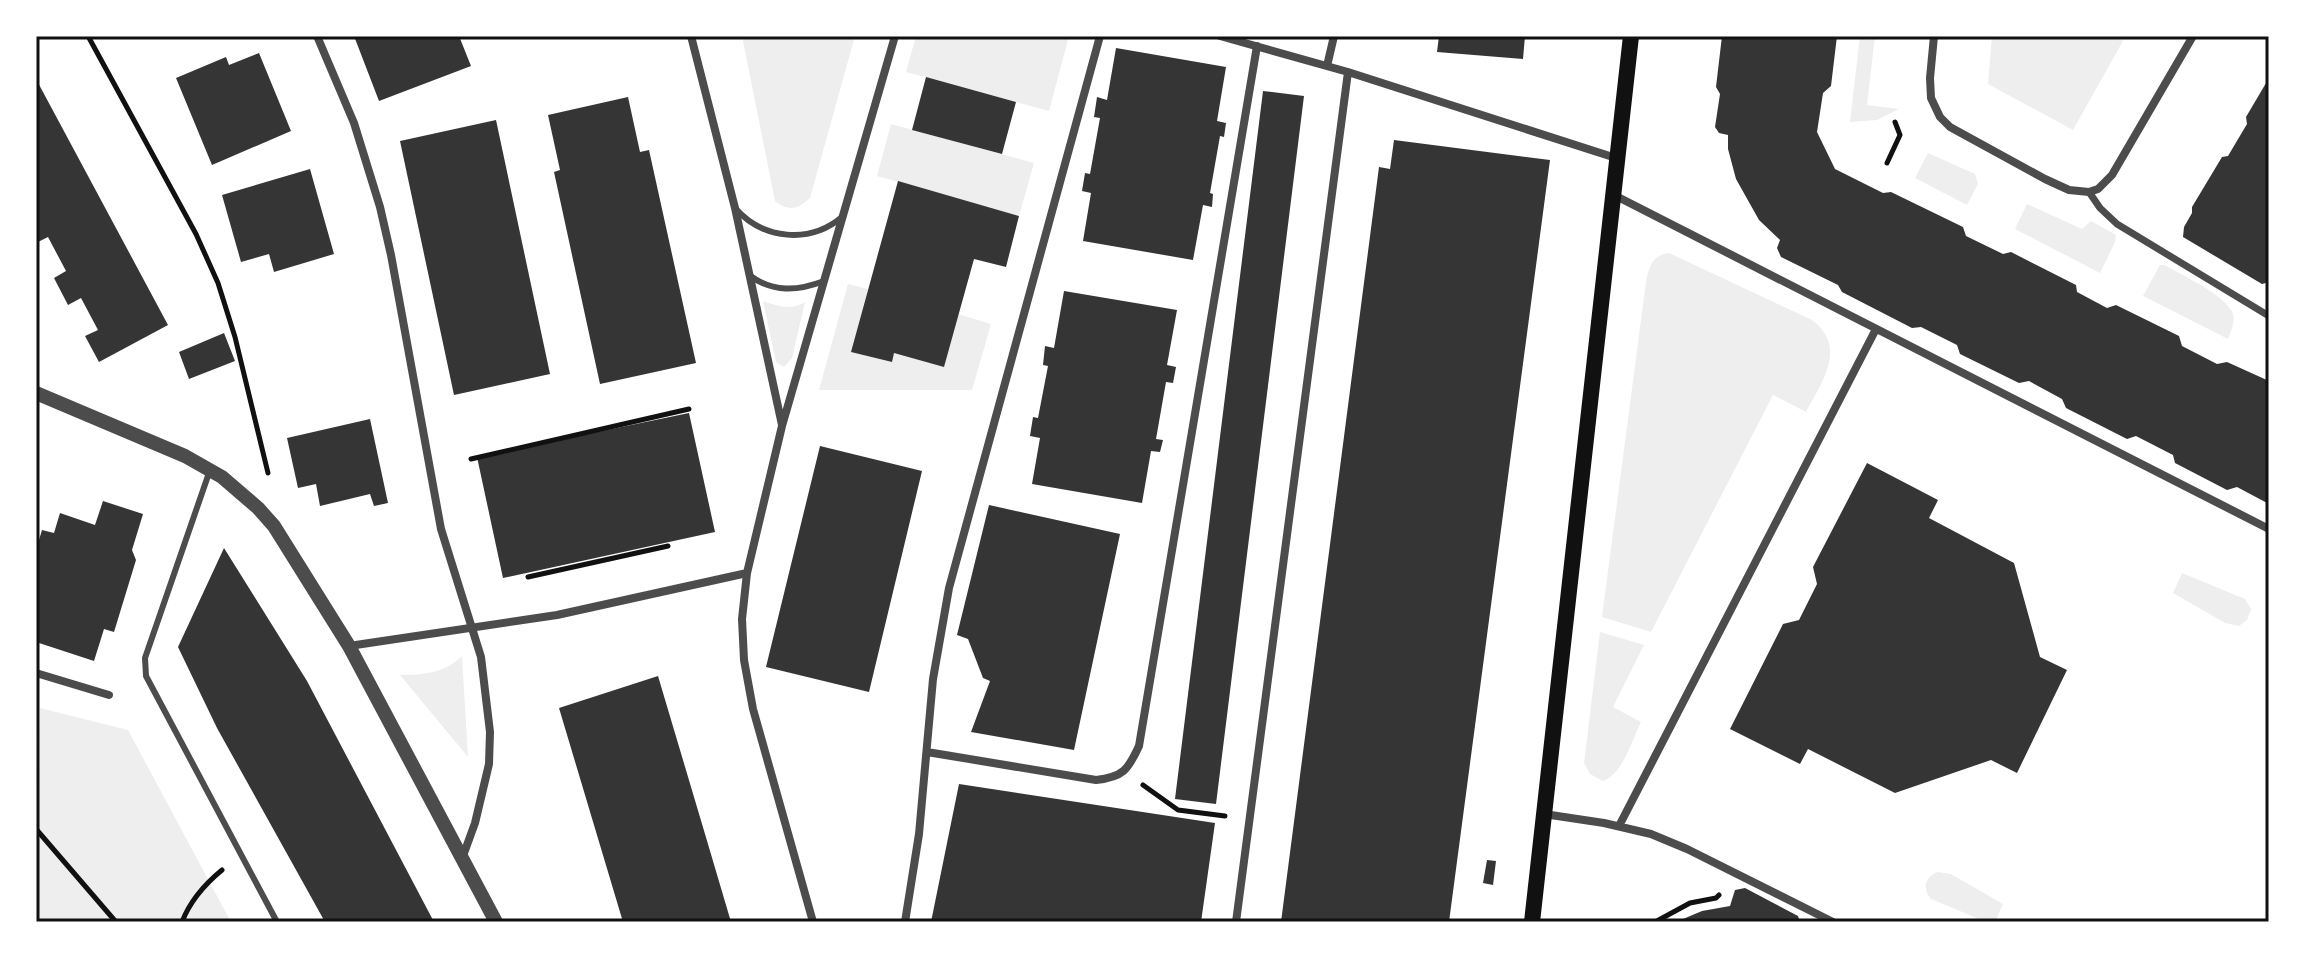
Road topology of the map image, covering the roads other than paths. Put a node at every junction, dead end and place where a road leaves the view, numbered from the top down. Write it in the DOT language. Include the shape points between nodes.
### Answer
graph roads {
  1 [pos="317,36"];
  2 [pos="691,36"];
  3 [pos="895,36"];
  4 [pos="1100,36"];
  5 [pos="1220,36"];
  6 [pos="1334,36"];
  7 [pos="1631,36"];
  8 [pos="1934,36"];
  9 [pos="2193,36"];
  10 [pos="1257,46"];
  11 [pos="1327,66"];
  12 [pos="1348,72"];
  13 [pos="1616,158"];
  14 [pos="2089,192"];
  15 [pos="1613,194"];
  16 [pos="735,208"];
  17 [pos="843,217"];
  18 [pos="749,275"];
  19 [pos="824,281"];
  20 [pos="2269,316"];
  21 [pos="1876,329"];
  22 [pos="36,393"];
  23 [pos="782,426"];
  24 [pos="210,470"];
  25 [pos="2269,529"];
  26 [pos="747,573"];
  27 [pos="472,628"];
  28 [pos="349,646"];
  29 [pos="36,673"];
  30 [pos="109,695"];
  31 [pos="927,752"];
  32 [pos="1543,814"];
  33 [pos="1619,826"];
  34 [pos="463,856"];
  35 [pos="277,922"];
  36 [pos="496,922"];
  37 [pos="813,922"];
  38 [pos="905,922"];
  39 [pos="1236,922"];
  40 [pos="1532,922"];
  41 [pos="1833,922"];
  1 -- 27 [label="street" via="354,123 380,207 441,529"];
  2 -- 16 [label="street"];
  3 -- 17 [label="street"];
  4 -- 31 [label="street" via="949,588"];
  5 -- 10 [label="street"];
  6 -- 11 [label="street"];
  7 -- 13 [label="main road"];
  8 -- 14 [label="street" via="1930,90 1942,120 2045,179"];
  9 -- 14 [label="street" via="2112,175"];
  10 -- 11 [label="street"];
  10 -- 31 [label="street" via="1139,746 1125,772 1096,780"];
  11 -- 12 [label="street"];
  12 -- 13 [label="street"];
  12 -- 39 [label="street"];
  13 -- 15 [label="main road"];
  14 -- 20 [label="street" via="2124,229"];
  15 -- 21 [label="street"];
  15 -- 32 [label="main road"];
  16 -- 17 [label="lane" via="762,228 791,236 830,228"];
  16 -- 18 [label="street"];
  17 -- 19 [label="street"];
  18 -- 19 [label="lane" via="765,286 783,289"];
  18 -- 23 [label="street"];
  19 -- 23 [label="street"];
  21 -- 25 [label="street"];
  21 -- 33 [label="street"];
  22 -- 24 [label="street"];
  23 -- 26 [label="street"];
  24 -- 28 [label="street" via="239,490 274,526"];
  24 -- 35 [label="lane" via="145,667"];
  26 -- 27 [label="street"];
  26 -- 37 [label="street" via="744,660"];
  27 -- 28 [label="street"];
  27 -- 34 [label="street" via="486,694 489,764"];
  28 -- 34 [label="street"];
  29 -- 30 [label="street"];
  31 -- 38 [label="street"];
  32 -- 33 [label="street"];
  32 -- 40 [label="main road"];
  33 -- 41 [label="street" via="1687,849"];
  34 -- 36 [label="street"];
}
